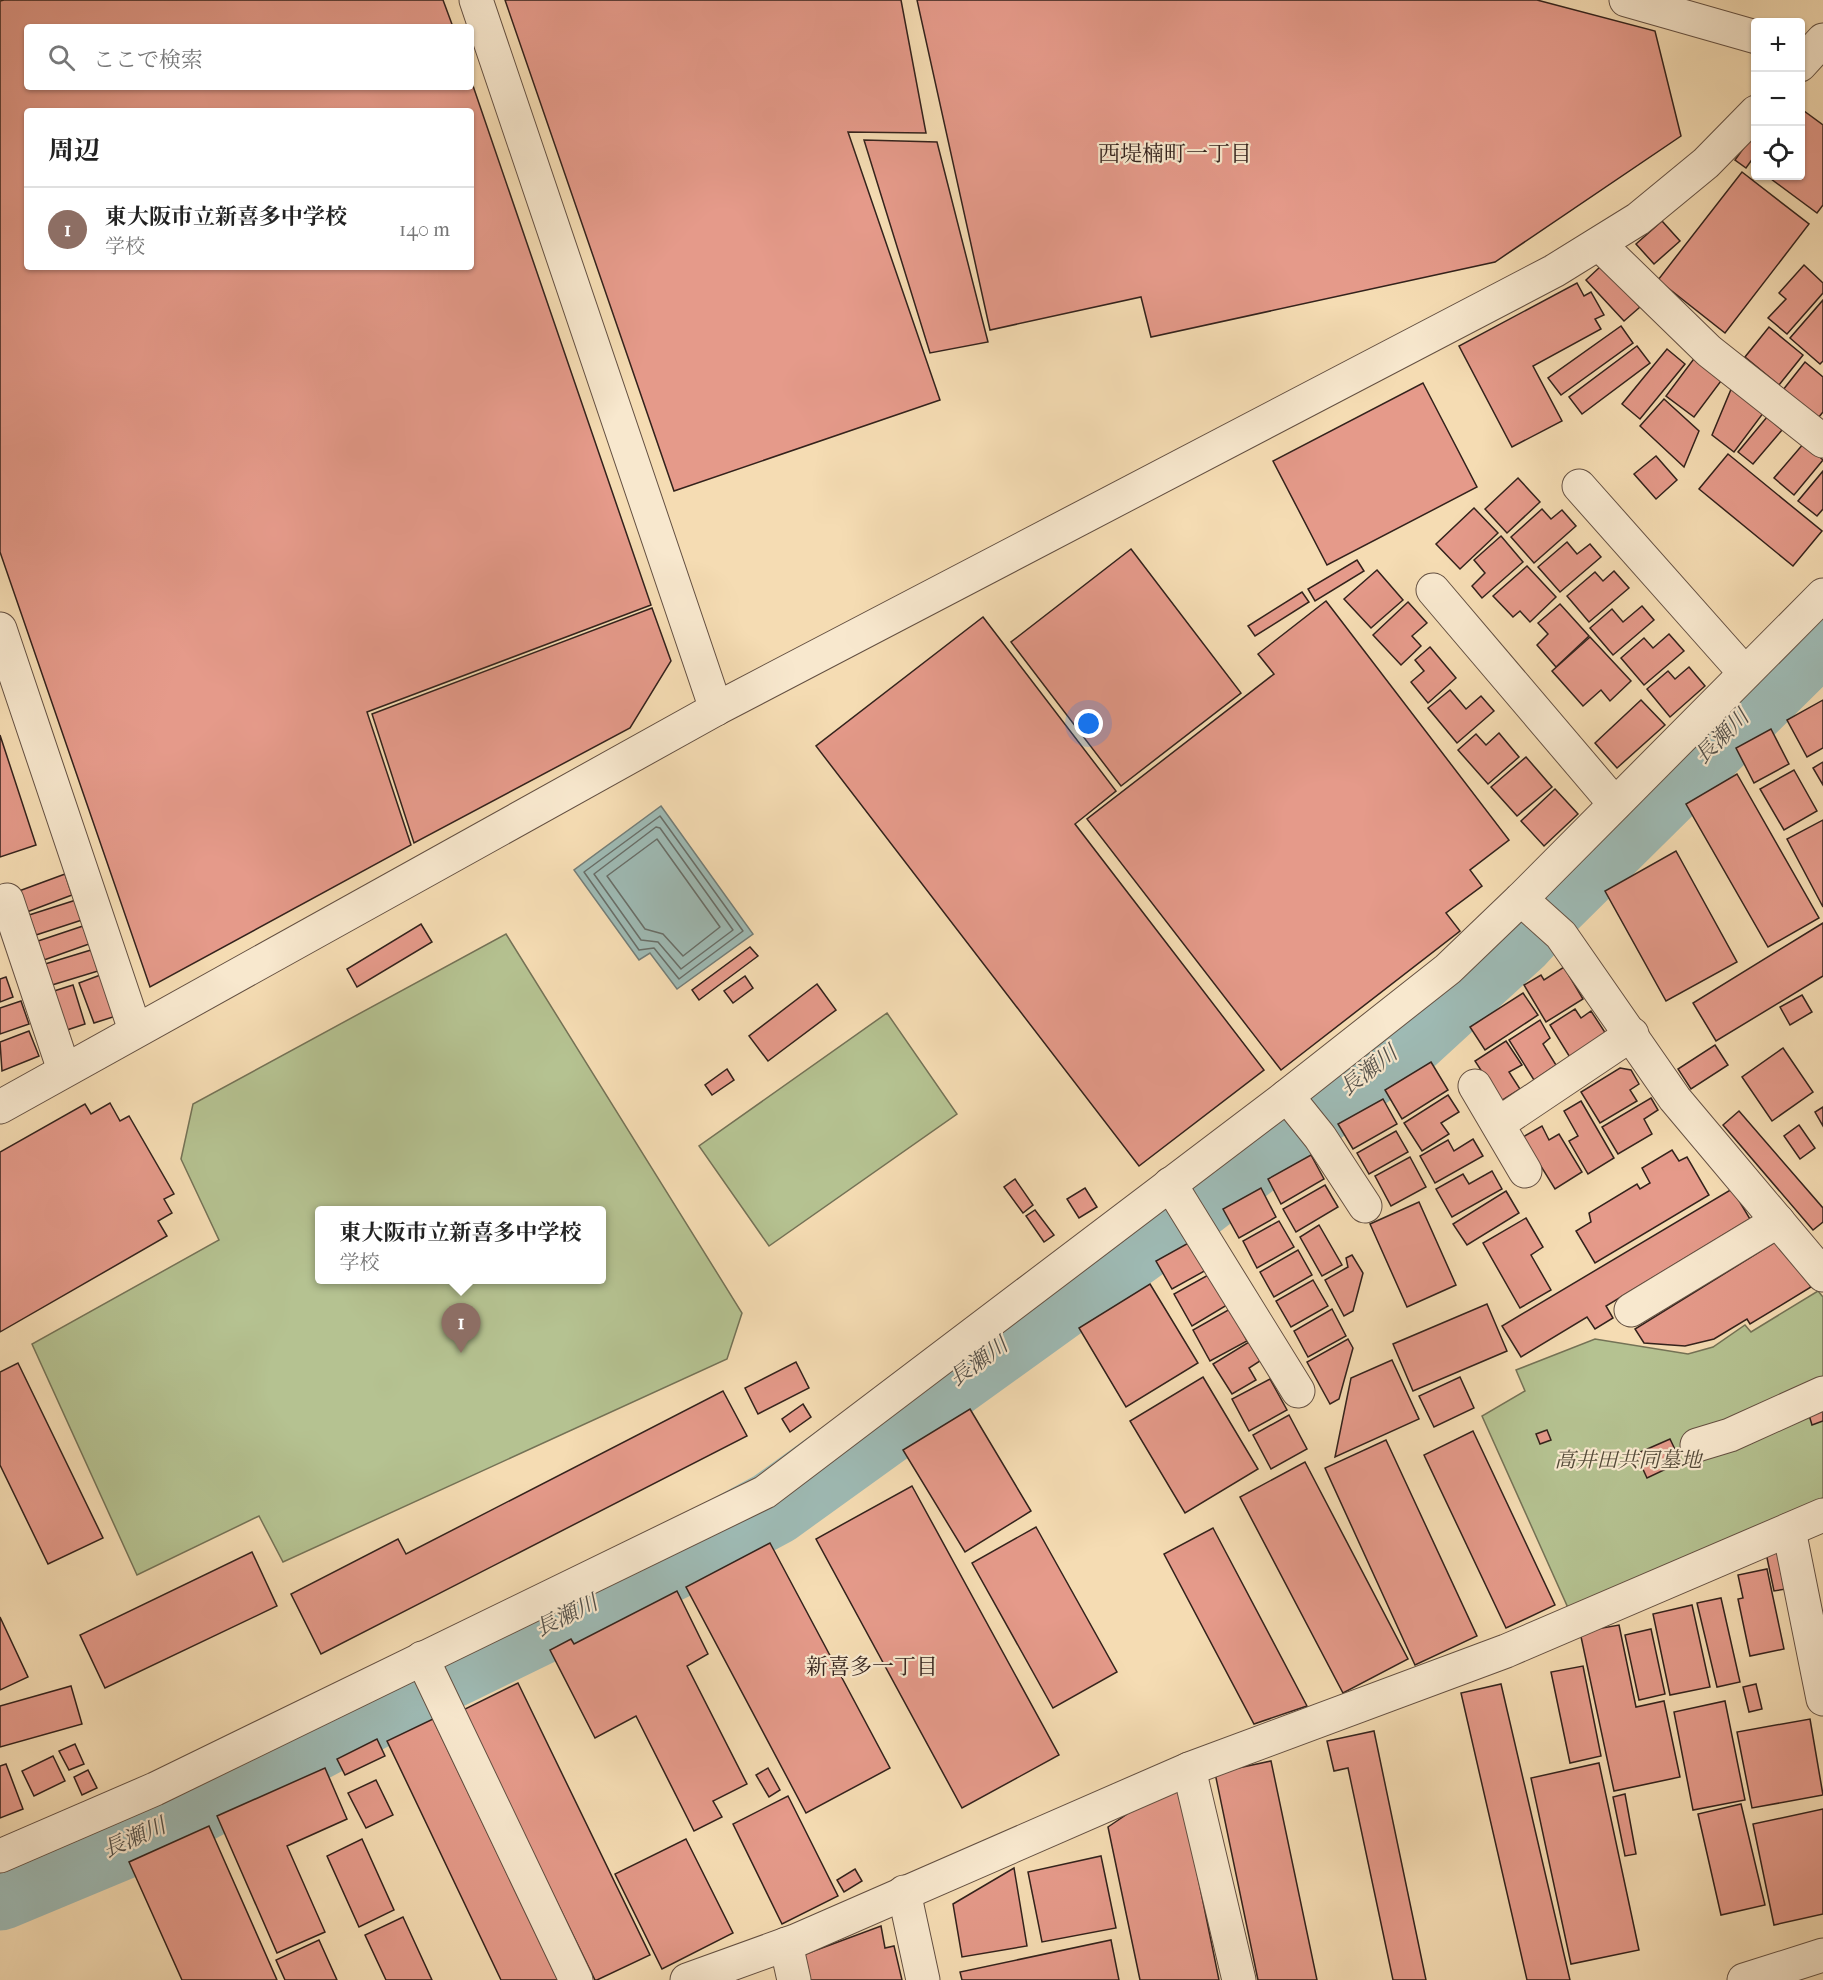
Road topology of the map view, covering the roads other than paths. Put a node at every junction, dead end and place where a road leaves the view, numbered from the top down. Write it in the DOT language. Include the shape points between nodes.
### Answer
graph roads {
  1 [pos="476,0"];
  2 [pos="1626,0"];
  3 [pos="1751,36"];
  4 [pos="1751,116"];
  5 [pos="1599,244"];
  6 [pos="1823,441"];
  7 [pos="1579,486"];
  8 [pos="1433,590"];
  9 [pos="1823,595"];
  10 [pos="0,629"];
  11 [pos="1745,673"];
  12 [pos="716,709"];
  13 [pos="1616,804"];
  14 [pos="7,900"];
  15 [pos="1527,905"];
  16 [pos="135,1030"];
  17 [pos="1632,1034"];
  18 [pos="64,1070"];
  19 [pos="1475,1086"];
  20 [pos="0,1107"];
  21 [pos="1302,1115"];
  22 [pos="1498,1124"];
  23 [pos="1524,1171"];
  24 [pos="1183,1205"];
  25 [pos="1365,1206"];
  26 [pos="1778,1221"];
  27 [pos="1823,1275"];
  28 [pos="1631,1310"];
  29 [pos="1298,1391"];
  30 [pos="1823,1393"];
  31 [pos="1697,1445"];
  32 [pos="1823,1515"];
  33 [pos="1789,1530"];
  34 [pos="422,1658"];
  35 [pos="1823,1699"];
  36 [pos="1189,1769"];
  37 [pos="0,1856"];
  38 [pos="904,1892"];
  39 [pos="786,1944"];
  40 [pos="1823,1955"];
  41 [pos="576,1980"];
  42 [pos="687,1980"];
  43 [pos="794,1980"];
  44 [pos="923,1980"];
  45 [pos="1239,1980"];
  46 [pos="1744,1980"];
  1 -- 12 [label="street"];
  2 -- 3 [label="street"];
  4 -- 5 [label="street" via="1706,163 1638,219"];
  5 -- 6 [label="street" via="1708,351"];
  5 -- 12 [label="street"];
  7 -- 11 [label="street"];
  8 -- 13 [label="street"];
  9 -- 11 [label="street"];
  10 -- 16 [label="street"];
  11 -- 13 [label="street"];
  12 -- 16 [label="street"];
  13 -- 15 [label="street"];
  14 -- 18 [label="street"];
  15 -- 17 [label="street" via="1561,934"];
  15 -- 21 [label="street" via="1448,969"];
  16 -- 18 [label="street"];
  17 -- 22 [label="street"];
  17 -- 26 [label="street" via="1675,1098"];
  18 -- 20 [label="street"];
  19 -- 22 [label="street"];
  21 -- 24 [label="street"];
  21 -- 25 [label="street"];
  22 -- 23 [label="street"];
  24 -- 29 [label="street"];
  24 -- 34 [label="street" via="765,1492"];
  26 -- 27 [label="street"];
  26 -- 28 [label="street"];
  30 -- 31 [label="street" via="1747,1428"];
  32 -- 33 [label="street"];
  33 -- 35 [label="street"];
  33 -- 36 [label="street" via="1506,1651"];
  34 -- 37 [label="street" via="155,1789"];
  34 -- 41 [label="street"];
  36 -- 38 [label="street"];
  36 -- 45 [label="street"];
  38 -- 39 [label="street"];
  38 -- 44 [label="street"];
  39 -- 42 [label="street"];
  39 -- 43 [label="street"];
  40 -- 46 [label="street"];
}
